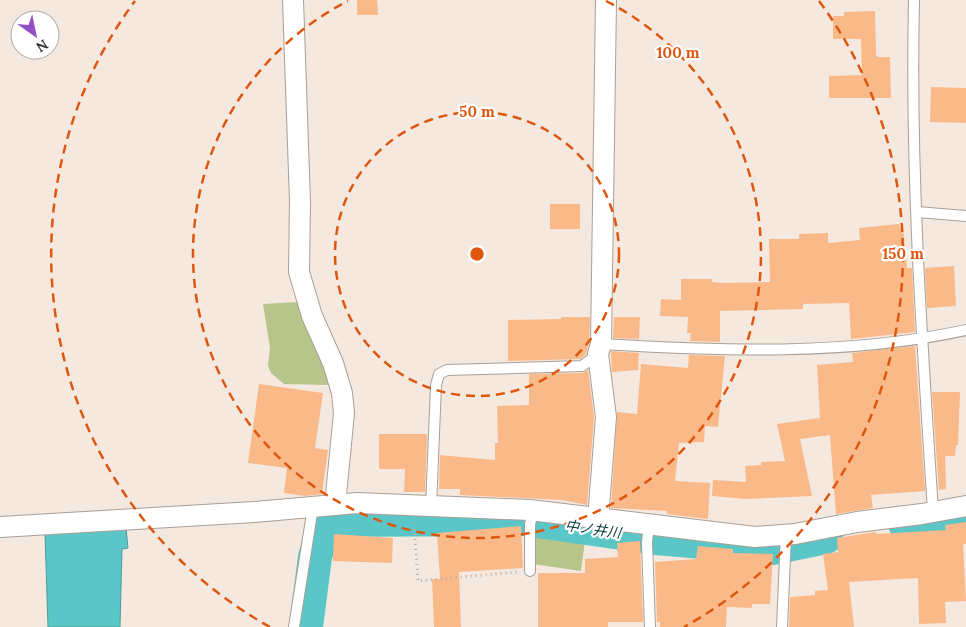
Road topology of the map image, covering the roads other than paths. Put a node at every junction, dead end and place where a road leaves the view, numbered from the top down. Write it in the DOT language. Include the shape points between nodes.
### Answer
graph roads {
  1 [pos="293,0"];
  2 [pos="606,0"];
  3 [pos="914,0"];
  4 [pos="917,212"];
  5 [pos="966,216"];
  6 [pos="966,330"];
  7 [pos="922,340"];
  8 [pos="600,349"];
  9 [pos="335,505"];
  10 [pos="313,506"];
  11 [pos="966,506"];
  12 [pos="431,507"];
  13 [pos="933,511"];
  14 [pos="532,516"];
  15 [pos="598,519"];
  16 [pos="0,527"];
  17 [pos="648,533"];
  18 [pos="785,543"];
  19 [pos="530,571"];
  20 [pos="294,627"];
  21 [pos="650,627"];
  22 [pos="782,627"];
  1 -- 9 [label="street" via="300,202 299,272 312,316 334,363 344,413"];
  2 -- 8 [label="street"];
  3 -- 4 [label="lane"];
  4 -- 5 [label="lane"];
  4 -- 7 [label="lane"];
  6 -- 7 [label="lane"];
  7 -- 8 [label="lane" via="835,347"];
  7 -- 13 [label="lane"];
  8 -- 12 [label="lane" via="582,366 447,370 440,374 436,385"];
  8 -- 15 [label="street" via="606,418"];
  9 -- 10 [label="street"];
  9 -- 12 [label="street"];
  10 -- 16 [label="street"];
  10 -- 20 [label="lane"];
  11 -- 13 [label="street"];
  12 -- 14 [label="street"];
  13 -- 18 [label="street" via="857,522"];
  14 -- 15 [label="street"];
  14 -- 19 [label="lane"];
  15 -- 17 [label="street"];
  17 -- 18 [label="street" via="755,537"];
  17 -- 21 [label="lane"];
  18 -- 22 [label="lane"];
}
